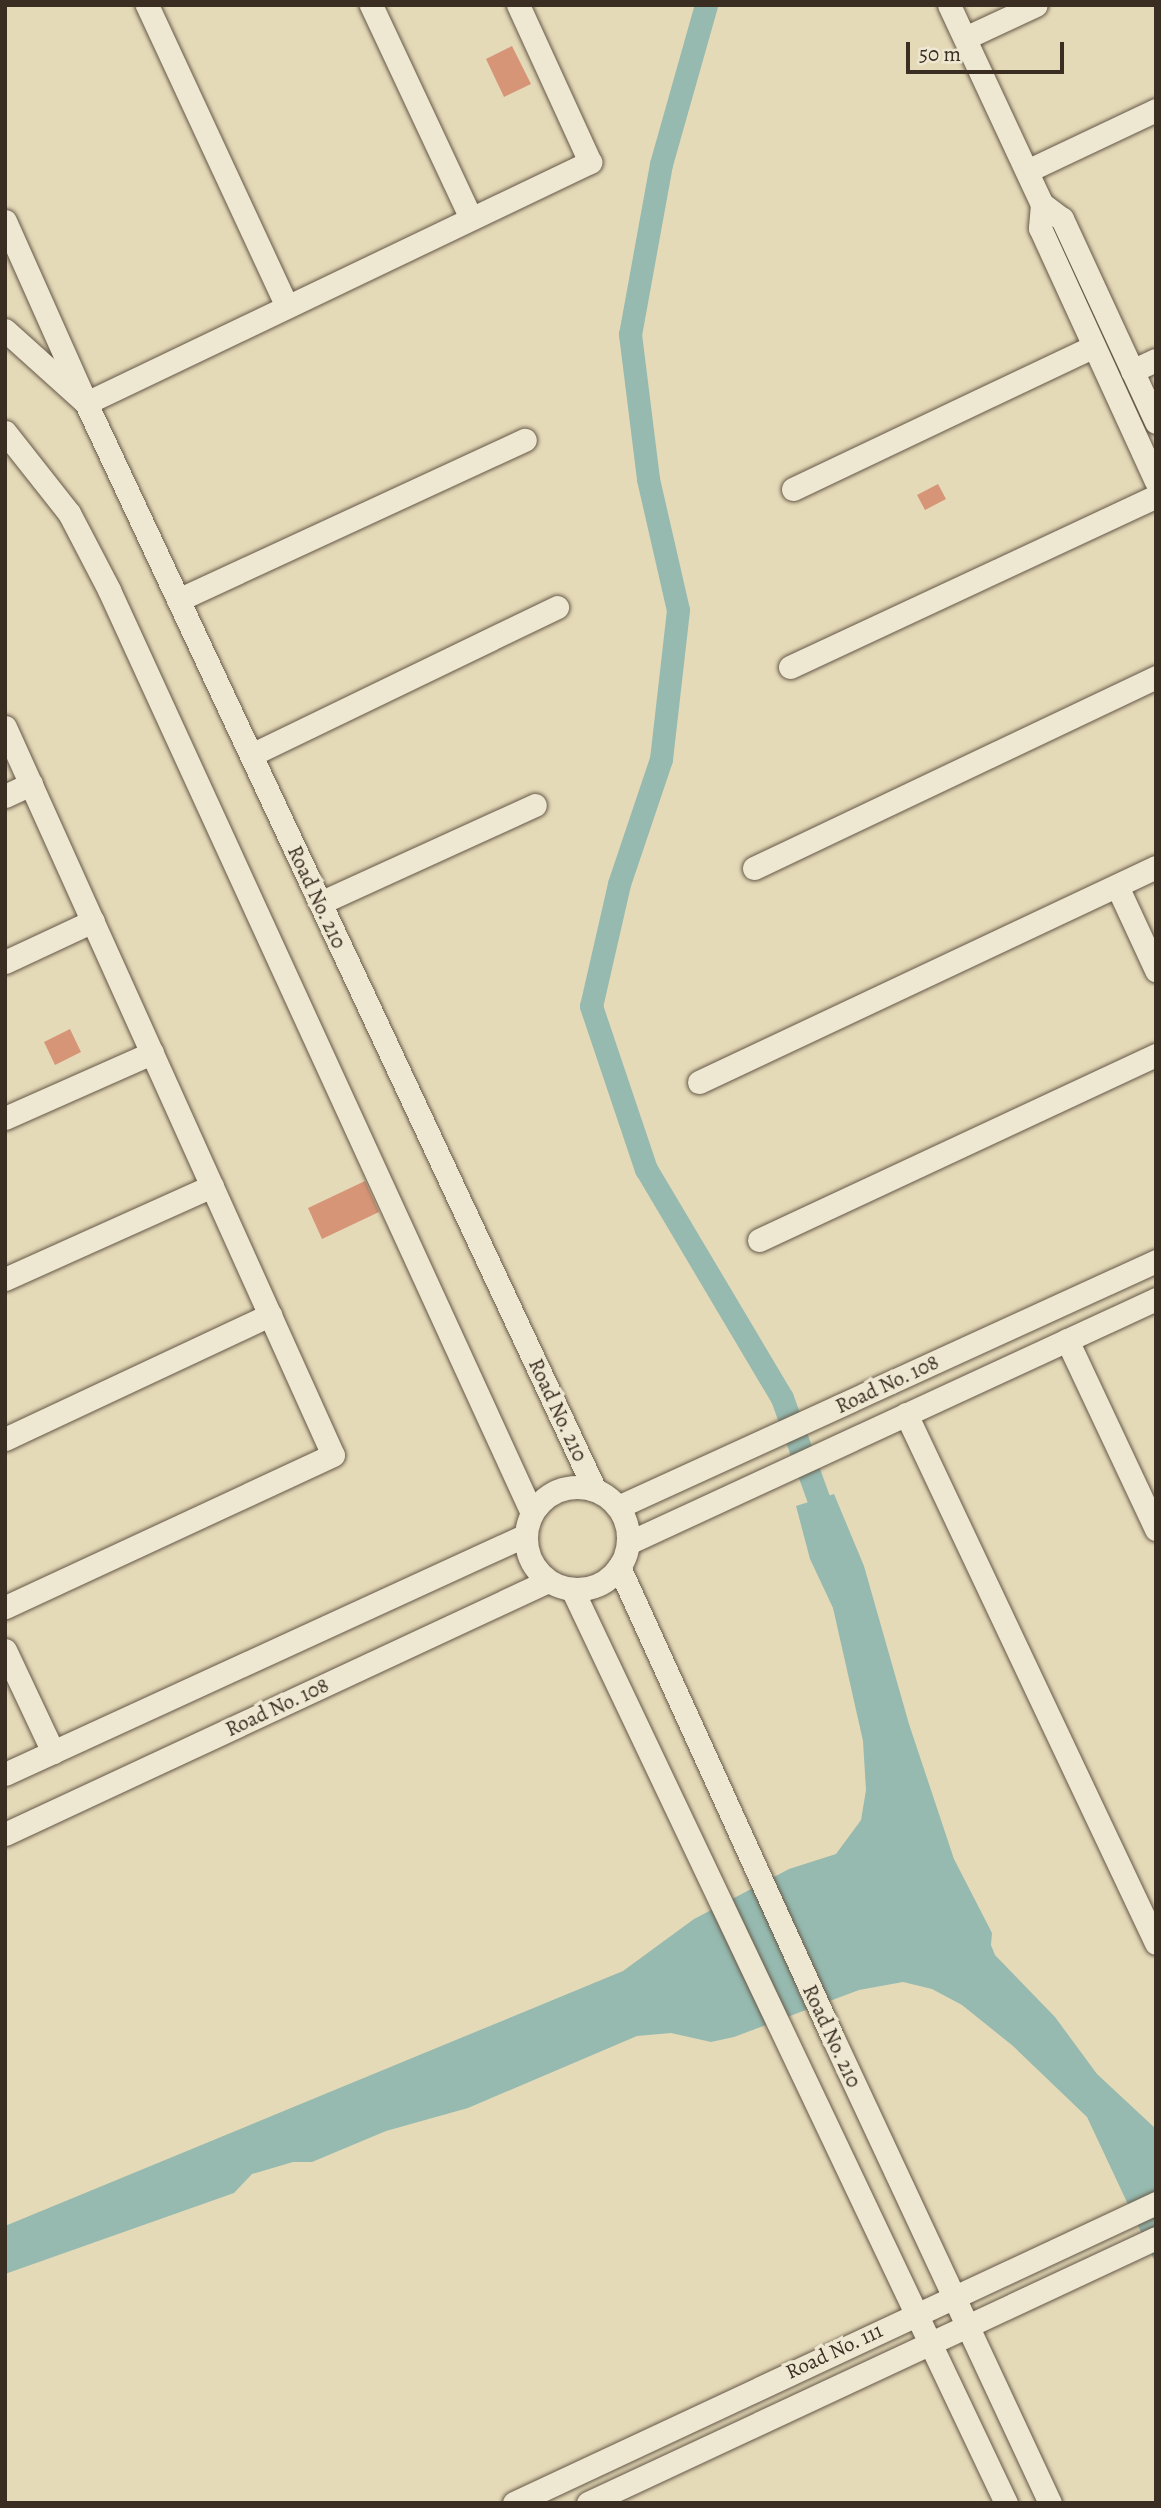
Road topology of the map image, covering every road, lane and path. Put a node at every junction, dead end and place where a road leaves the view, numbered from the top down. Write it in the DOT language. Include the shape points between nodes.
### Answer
graph roads {
  1 [pos="147,5"];
  2 [pos="371,5"];
  3 [pos="519,5"];
  4 [pos="949,5"];
  5 [pos="1036,5"];
  6 [pos="965,38"];
  7 [pos="1156,110"];
  8 [pos="1027,171"];
  9 [pos="1042,204"];
  10 [pos="471,218"];
  11 [pos="5,221"];
  12 [pos="286,305"];
  13 [pos="5,330"];
  14 [pos="1092,347"];
  15 [pos="1156,360"];
  16 [pos="1132,371"];
  17 [pos="86,403"];
  18 [pos="1156,422"];
  19 [pos="5,432"];
  20 [pos="525,440"];
  21 [pos="1156,481"];
  22 [pos="793,489"];
  23 [pos="1156,496"];
  24 [pos="178,600"];
  25 [pos="557,607"];
  26 [pos="790,667"];
  27 [pos="1156,677"];
  28 [pos="5,727"];
  29 [pos="251,755"];
  30 [pos="31,784"];
  31 [pos="5,796"];
  32 [pos="535,805"];
  33 [pos="1156,867"];
  34 [pos="754,868"];
  35 [pos="1117,886"];
  36 [pos="320,903"];
  37 [pos="93,921"];
  38 [pos="5,961"];
  39 [pos="1156,970"];
  40 [pos="152,1053"];
  41 [pos="1156,1055"];
  42 [pos="699,1082"];
  43 [pos="5,1118"];
  44 [pos="212,1186"];
  45 [pos="759,1240"];
  46 [pos="1156,1261"];
  47 [pos="5,1279"];
  48 [pos="1156,1299"];
  49 [pos="270,1315"];
  50 [pos="1067,1340"];
  51 [pos="906,1414"];
  52 [pos="5,1439"];
  53 [pos="595,1490"];
  54 [pos="618,1507"];
  55 [pos="529,1524"];
  56 [pos="1156,1529"];
  57 [pos="628,1543"];
  58 [pos="619,1567"];
  59 [pos="548,1581"];
  60 [pos="572,1589"];
  61 [pos="5,1607"];
  62 [pos="5,1650"];
  63 [pos="53,1752"];
  64 [pos="5,1774"];
  65 [pos="5,1834"];
  66 [pos="1156,1943"];
  67 [pos="1156,2203"];
  68 [pos="1156,2238"];
  69 [pos="953,2295"];
  70 [pos="916,2313"];
  71 [pos="967,2326"];
  72 [pos="931,2345"];
  73 [pos="514,2503"];
  74 [pos="588,2503"];
  75 [pos="1006,2503"];
  76 [pos="1050,2503"];
  1 -- 12 [label="street"];
  2 -- 10 [label="street"];
  3 -- 10 [label="street" via="590,162"];
  4 -- 6 [label="street"];
  5 -- 6 [label="street"];
  6 -- 8 [label="street"];
  7 -- 8 [label="street"];
  8 -- 9 [label="street"];
  9 -- 14 [label="street" via="1040,228"];
  9 -- 16 [label="street" via="1062,219"];
  10 -- 12 [label="street"];
  11 -- 17 [label="street"];
  12 -- 17 [label="street"];
  13 -- 17 [label="street, Road No. 210"];
  14 -- 21 [label="street"];
  14 -- 22 [label="street"];
  15 -- 16 [label="street"];
  16 -- 18 [label="street"];
  17 -- 24 [label="street, Road No. 210"];
  19 -- 55 [label="street" via="69,513 110,590"];
  20 -- 24 [label="street"];
  23 -- 26 [label="street"];
  24 -- 29 [label="street, Road No. 210"];
  25 -- 29 [label="street"];
  27 -- 34 [label="street"];
  28 -- 30 [label="street"];
  29 -- 36 [label="street, Road No. 210"];
  30 -- 31 [label="street"];
  30 -- 37 [label="street"];
  32 -- 36 [label="street"];
  33 -- 35 [label="street"];
  35 -- 39 [label="street"];
  35 -- 42 [label="street"];
  36 -- 53 [label="street, Road No. 210"];
  37 -- 38 [label="street"];
  37 -- 40 [label="street"];
  40 -- 43 [label="street"];
  40 -- 44 [label="street"];
  41 -- 45 [label="street"];
  44 -- 47 [label="street"];
  44 -- 49 [label="street"];
  46 -- 54 [label="street, Road No. 108"];
  48 -- 50 [label="street, Road No. 108"];
  49 -- 52 [label="street"];
  49 -- 61 [label="street" via="333,1455"];
  50 -- 51 [label="street, Road No. 108"];
  50 -- 56 [label="street"];
  51 -- 57 [label="street, Road No. 108"];
  51 -- 66 [label="street"];
  53 -- 54 [label="street, Road No. 210"];
  53 -- 55 [label="street, Road No. 210" via="566,1488 547,1497"];
  54 -- 57 [label="street"];
  55 -- 59 [label="street" via="531,1561"];
  55 -- 63 [label="street, Road No. 210"];
  57 -- 58 [label="street"];
  58 -- 60 [label="street" via="598,1584"];
  58 -- 69 [label="street, Road No. 210"];
  59 -- 60 [label="street"];
  59 -- 65 [label="street, Road No. 108"];
  60 -- 70 [label="street, Road No. 210"];
  62 -- 63 [label="street"];
  63 -- 64 [label="street"];
  67 -- 69 [label="street, Road No. 111"];
  68 -- 71 [label="street, Road No. 111"];
  69 -- 70 [label="street, Road No. 111"];
  69 -- 71 [label="street, Road No. 210"];
  70 -- 72 [label="street, Road No. 210"];
  70 -- 73 [label="street, Road No. 111"];
  71 -- 72 [label="street, Road No. 111"];
  71 -- 76 [label="street, Road No. 210"];
  72 -- 74 [label="street, Road No. 111"];
  72 -- 75 [label="street, Road No. 210"];
}
